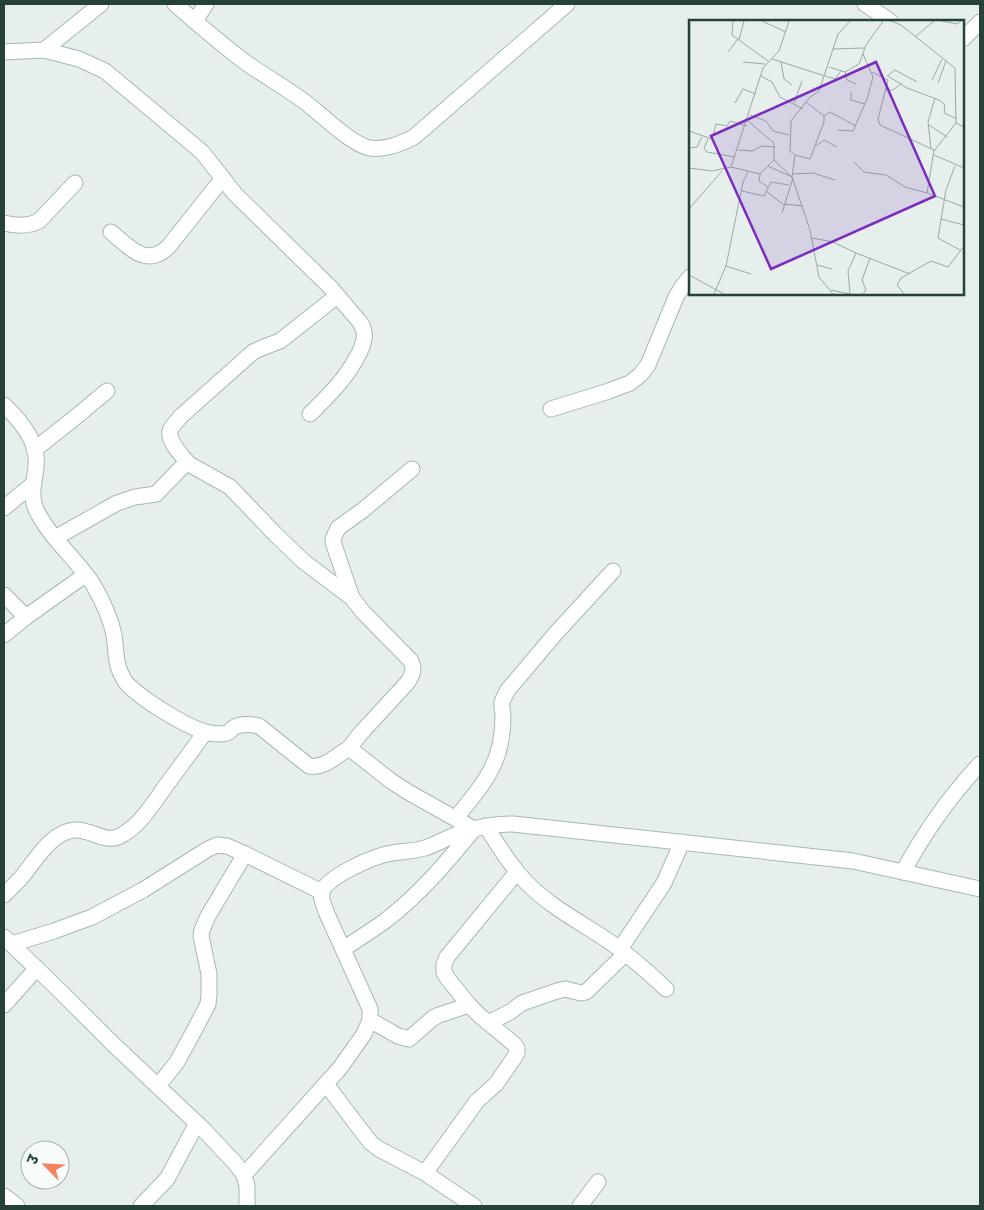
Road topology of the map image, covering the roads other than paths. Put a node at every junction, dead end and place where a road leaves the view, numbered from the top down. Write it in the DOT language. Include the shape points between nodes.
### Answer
graph roads {
  1 [pos="101,4"];
  2 [pos="175,4"];
  3 [pos="206,4"];
  4 [pos="567,4"];
  5 [pos="865,4"];
  6 [pos="889,20"];
  7 [pos="195,21"];
  8 [pos="980,22"];
  9 [pos="964,38"];
  10 [pos="44,50"];
  11 [pos="4,52"];
  12 [pos="223,178"];
  13 [pos="75,182"];
  14 [pos="4,223"];
  15 [pos="111,232"];
  16 [pos="689,278"];
  17 [pos="337,296"];
  18 [pos="107,391"];
  19 [pos="4,405"];
  20 [pos="551,410"];
  21 [pos="310,414"];
  22 [pos="34,450"];
  23 [pos="189,464"];
  24 [pos="412,469"];
  25 [pos="33,484"];
  26 [pos="4,508"];
  27 [pos="55,538"];
  28 [pos="613,571"];
  29 [pos="86,575"];
  30 [pos="4,595"];
  31 [pos="352,598"];
  32 [pos="26,617"];
  33 [pos="4,635"];
  34 [pos="205,732"];
  35 [pos="349,748"];
  36 [pos="980,764"];
  37 [pos="456,818"];
  38 [pos="480,827"];
  39 [pos="682,842"];
  40 [pos="245,854"];
  41 [pos="517,872"];
  42 [pos="903,872"];
  43 [pos="980,889"];
  44 [pos="322,892"];
  45 [pos="4,895"];
  46 [pos="8,940"];
  47 [pos="343,950"];
  48 [pos="623,951"];
  49 [pos="37,968"];
  50 [pos="666,989"];
  51 [pos="4,1005"];
  52 [pos="469,1005"];
  53 [pos="370,1020"];
  54 [pos="488,1023"];
  55 [pos="326,1084"];
  56 [pos="158,1086"];
  57 [pos="197,1123"];
  58 [pos="425,1173"];
  59 [pos="244,1174"];
  60 [pos="598,1182"];
  61 [pos="4,1196"];
  62 [pos="17,1206"];
  63 [pos="141,1206"];
  64 [pos="247,1206"];
  65 [pos="474,1206"];
  66 [pos="580,1206"];
  1 -- 10 [label="street"];
  2 -- 7 [label="street"];
  3 -- 7 [label="street"];
  4 -- 7 [label="street" via="414,138 381,148 355,142 304,101 215,40"];
  5 -- 6 [label="street"];
  8 -- 9 [label="street"];
  10 -- 11 [label="street"];
  10 -- 12 [label="street" via="78,59 119,81 202,152"];
  12 -- 15 [label="street" via="170,246 160,254 140,254"];
  12 -- 17 [label="street" via="257,217"];
  13 -- 14 [label="street" via="39,220 22,226"];
  16 -- 20 [label="street" via="679,292 648,365 640,375 630,383"];
  17 -- 21 [label="street" via="360,321 364,340 344,378"];
  17 -- 23 [label="street" via="280,341 253,352 172,427 172,443"];
  18 -- 22 [label="street"];
  19 -- 22 [label="street" via="22,426"];
  22 -- 25 [label="street" via="37,464"];
  23 -- 27 [label="street" via="181,467 156,494 118,503"];
  23 -- 31 [label="street" via="230,487 303,561"];
  24 -- 31 [label="street" via="335,533 334,545"];
  25 -- 26 [label="street"];
  25 -- 27 [label="street" via="35,508"];
  27 -- 29 [label="street"];
  28 -- 37 [label="street" via="556,632 502,700 502,731 496,758 483,784"];
  29 -- 32 [label="street"];
  29 -- 34 [label="street" via="111,623 122,678 143,698"];
  30 -- 32 [label="street"];
  31 -- 35 [label="street" via="410,661 413,671 407,683"];
  32 -- 33 [label="street"];
  34 -- 35 [label="street" via="227,733 242,725 259,726 299,759 315,767"];
  34 -- 45 [label="street" via="140,822 116,838 109,839 76,829 60,835 43,849"];
  35 -- 37 [label="street" via="391,781"];
  36 -- 42 [label="street" via="946,805"];
  37 -- 38 [label="street"];
  38 -- 39 [label="street" via="513,824"];
  38 -- 41 [label="street"];
  38 -- 44 [label="street" via="423,849 405,850 365,861 334,878"];
  38 -- 47 [label="street" via="440,871 386,921"];
  39 -- 42 [label="street" via="852,861"];
  39 -- 48 [label="street" via="664,883"];
  40 -- 44 [label="street"];
  40 -- 46 [label="street" via="217,845 92,917 54,931"];
  40 -- 56 [label="street" via="202,930 210,974 208,1004 177,1062"];
  41 -- 48 [label="street" via="548,901"];
  41 -- 52 [label="street" via="444,964 444,973"];
  42 -- 43 [label="street"];
  44 -- 47 [label="street" via="327,914"];
  46 -- 49 [label="street"];
  47 -- 53 [label="street" via="370,1009"];
  48 -- 50 [label="street"];
  48 -- 54 [label="street" via="586,992 556,991 522,1003"];
  49 -- 51 [label="street"];
  49 -- 56 [label="street"];
  52 -- 53 [label="street" via="433,1018 409,1039"];
  52 -- 54 [label="street"];
  53 -- 55 [label="street" via="364,1034"];
  54 -- 58 [label="street" via="514,1044 517,1053 496,1084 477,1100"];
  55 -- 58 [label="street" via="371,1143"];
  55 -- 59 [label="street"];
  56 -- 57 [label="street"];
  57 -- 59 [label="street"];
  57 -- 63 [label="street" via="167,1179"];
  58 -- 65 [label="street"];
  59 -- 64 [label="street"];
  60 -- 66 [label="street"];
  61 -- 62 [label="street"];
}
